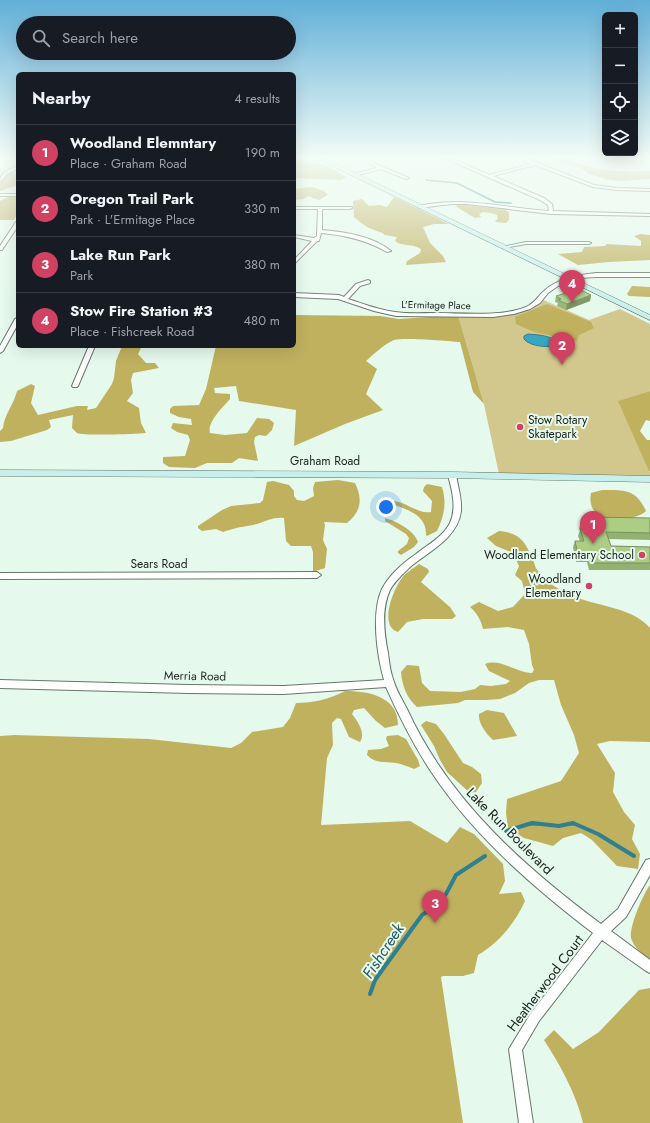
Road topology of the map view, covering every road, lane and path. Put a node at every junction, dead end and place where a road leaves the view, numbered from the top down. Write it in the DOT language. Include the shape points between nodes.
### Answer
graph roads {
  1 [pos="320,209"];
  2 [pos="426,209"];
  3 [pos="518,209"];
  4 [pos="550,209"];
  5 [pos="551,213"];
  6 [pos="650,215"];
  7 [pos="16,226"];
  8 [pos="320,231"];
  9 [pos="296,236"];
  10 [pos="317,240"];
  11 [pos="589,243"];
  12 [pos="504,247"];
  13 [pos="0,249"];
  14 [pos="389,251"];
  15 [pos="296,260"];
  16 [pos="650,275"];
  17 [pos="570,279"];
  18 [pos="368,282"];
  19 [pos="296,295"];
  20 [pos="345,298"];
  21 [pos="650,318"];
  22 [pos="16,323"];
  23 [pos="91,348"];
  24 [pos="0,351"];
  25 [pos="75,386"];
  26 [pos="0,473"];
  27 [pos="452,475"];
  28 [pos="650,479"];
  29 [pos="317,575"];
  30 [pos="0,576"];
  31 [pos="389,683"];
  32 [pos="0,684"];
  33 [pos="650,864"];
  34 [pos="601,932"];
  35 [pos="650,967"];
  36 [pos="526,1123"];
  1 -- 8 [label="street"];
  2 -- 12 [label="main road"];
  3 -- 5 [label="street"];
  4 -- 5 [label="street"];
  5 -- 6 [label="street"];
  7 -- 13 [label="street"];
  8 -- 10 [label="street"];
  8 -- 14 [label="street" via="360,237"];
  9 -- 10 [label="street"];
  10 -- 15 [label="street"];
  11 -- 12 [label="street" via="526,243"];
  12 -- 17 [label="main road"];
  16 -- 17 [label="street, L'Ermitage Place" via="587,275"];
  17 -- 20 [label="street, L'Ermitage Place" via="550,289 528,308 502,314 396,314 376,310"];
  17 -- 21 [label="main road"];
  18 -- 20 [label="street" via="358,285"];
  19 -- 20 [label="street, L'Ermitage Place"];
  22 -- 24 [label="street"];
  23 -- 25 [label="street"];
  26 -- 27 [label="main road, Graham Road"];
  27 -- 28 [label="main road, Graham Road"];
  27 -- 31 [label="street, Lake Run Boulevard" via="458,508 452,526 438,543 398,574 386,591 382,604 381,630"];
  29 -- 30 [label="street, Sears Road"];
  31 -- 32 [label="street, Merria Road" via="284,690"];
  31 -- 34 [label="street, Lake Run Boulevard" via="411,730 457,799 514,858"];
  33 -- 34 [label="street, Heatherwood Court" via="625,909"];
  34 -- 35 [label="street, Lake Run Boulevard"];
  34 -- 36 [label="street, Heatherwood Court" via="535,1017 515,1049"];
}
